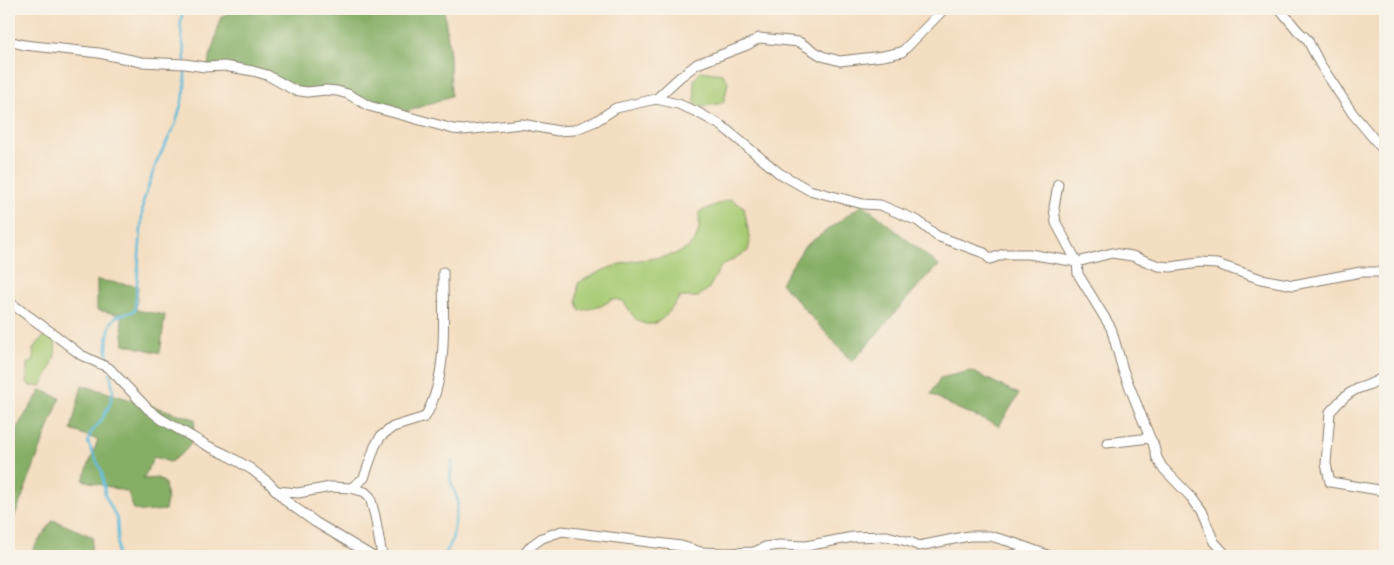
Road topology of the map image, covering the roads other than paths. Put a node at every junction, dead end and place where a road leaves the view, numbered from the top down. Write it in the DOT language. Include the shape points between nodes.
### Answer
graph roads {
  1 [pos="944,9"];
  2 [pos="1280,9"];
  3 [pos="9,41"];
  4 [pos="656,99"];
  5 [pos="1385,152"];
  6 [pos="1058,184"];
  7 [pos="1077,262"];
  8 [pos="443,272"];
  9 [pos="1385,272"];
  10 [pos="9,302"];
  11 [pos="1385,376"];
  12 [pos="1150,438"];
  13 [pos="1107,443"];
  14 [pos="351,488"];
  15 [pos="277,491"];
  16 [pos="1385,491"];
  17 [pos="1034,551"];
  18 [pos="372,556"];
  19 [pos="382,556"];
  20 [pos="523,556"];
  21 [pos="1008,556"];
  22 [pos="1050,556"];
  23 [pos="1227,556"];
  1 -- 4 [label="street" via="902,52 840,61 822,56 799,42 759,38 747,46 697,64"];
  2 -- 5 [label="street" via="1307,39 1353,114"];
  3 -- 4 [label="street" via="141,62 224,66 253,71 294,90 337,91 369,106 462,130 522,124 558,131 574,130 616,108"];
  4 -- 7 [label="street" via="698,112 722,126 779,173 809,190 863,204 880,205 918,221 937,236 984,253 990,259 1004,254 1029,254"];
  6 -- 7 [label="street" via="1054,208 1056,223"];
  7 -- 9 [label="street" via="1112,254 1132,256 1159,266 1217,264 1261,279 1293,285 1362,272"];
  7 -- 12 [label="street" via="1078,274 1111,328 1123,370"];
  8 -- 14 [label="street" via="442,349 431,406 424,418 393,427 381,436 364,478"];
  10 -- 15 [label="street" via="80,355 109,368 161,419 251,468"];
  11 -- 16 [label="street" via="1346,396 1330,412 1326,464 1330,482"];
  12 -- 13 [label="street"];
  12 -- 23 [label="street" via="1162,467 1191,496 1214,542"];
  14 -- 15 [label="street" via="330,487 298,493"];
  14 -- 19 [label="street" via="370,497"];
  15 -- 18 [label="street" via="315,522"];
  17 -- 20 [label="street" via="990,536 969,536 919,546 887,536 853,537 806,546 780,545 754,552 726,554 562,531 542,538"];
  17 -- 21 [label="street"];
  17 -- 22 [label="street"];
}
